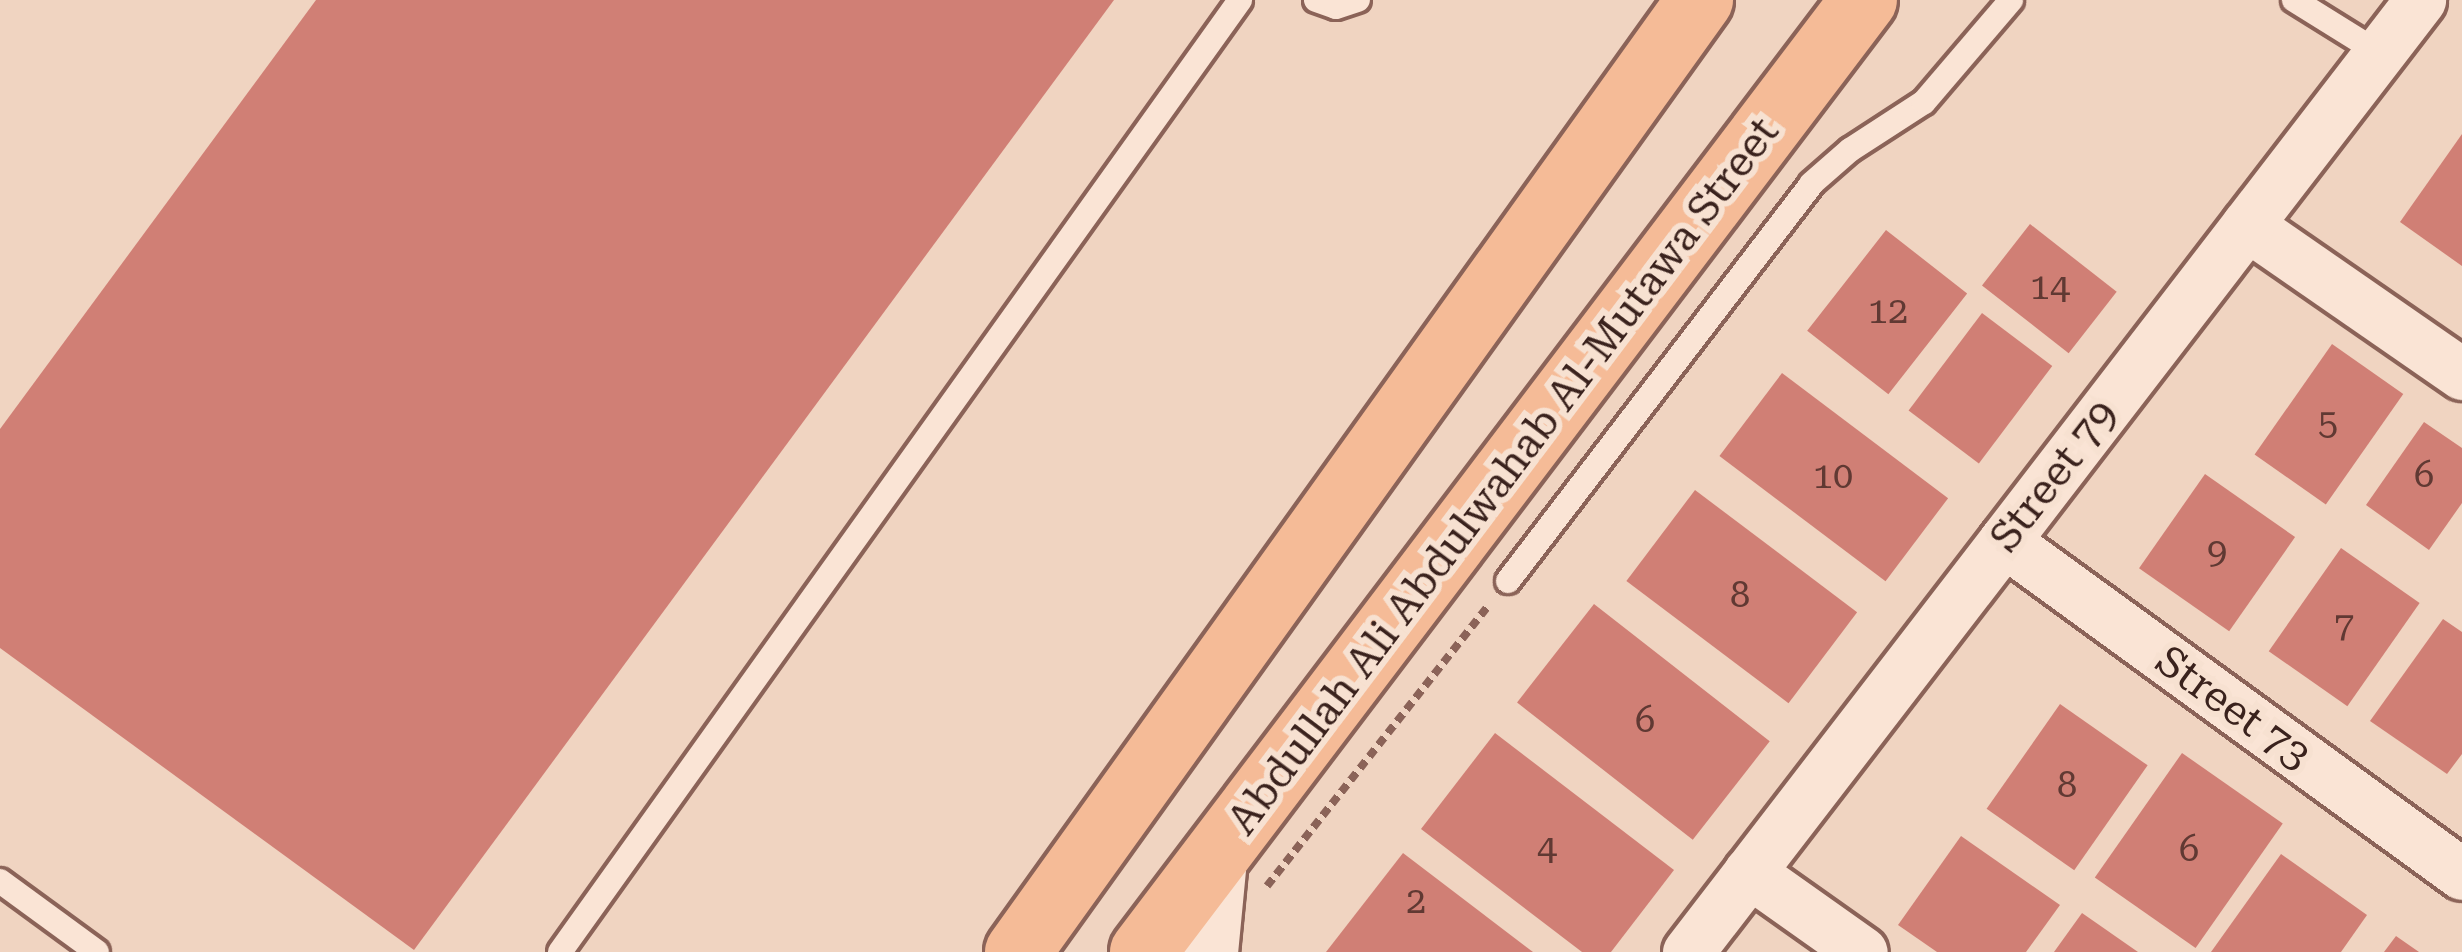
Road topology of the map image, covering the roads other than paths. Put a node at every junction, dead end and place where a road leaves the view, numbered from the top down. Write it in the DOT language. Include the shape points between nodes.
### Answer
graph roads {
  1 [pos="1240,0"];
  2 [pos="1316,0"];
  3 [pos="1358,0"];
  4 [pos="1700,0"];
  5 [pos="1864,0"];
  6 [pos="2011,0"];
  7 [pos="2294,0"];
  8 [pos="2420,0"];
  9 [pos="2379,53"];
  10 [pos="2247,225"];
  11 [pos="2462,374"];
  12 [pos="2004,541"];
  13 [pos="1508,581"];
  14 [pos="1749,872"];
  15 [pos="2462,874"];
  16 [pos="1237,877"];
  17 [pos="0,881"];
  18 [pos="97,952"];
  19 [pos="560,952"];
  20 [pos="1018,952"];
  21 [pos="1143,952"];
  22 [pos="1206,952"];
  23 [pos="1688,952"];
  24 [pos="1862,952"];
  1 -- 19 [label="lane"];
  2 -- 3 [label="lane" via="1336,7"];
  4 -- 20 [label="main road"];
  5 -- 16 [label="main road, Abdullah Ali Abdulwahab Al-Mutawa Street"];
  6 -- 13 [label="lane" via="1924,102 1810,184"];
  7 -- 9 [label="lane"];
  8 -- 9 [label="street, Street 79"];
  9 -- 10 [label="street, Street 79"];
  10 -- 11 [label="street"];
  10 -- 12 [label="street, Street 79"];
  12 -- 14 [label="street, Street 79"];
  12 -- 15 [label="street, Street 73"];
  14 -- 23 [label="street, Street 79"];
  14 -- 24 [label="street"];
  16 -- 21 [label="main road, Abdullah Ali Abdulwahab Al-Mutawa Street"];
  16 -- 22 [label="street"];
  17 -- 18 [label="lane"];
}
